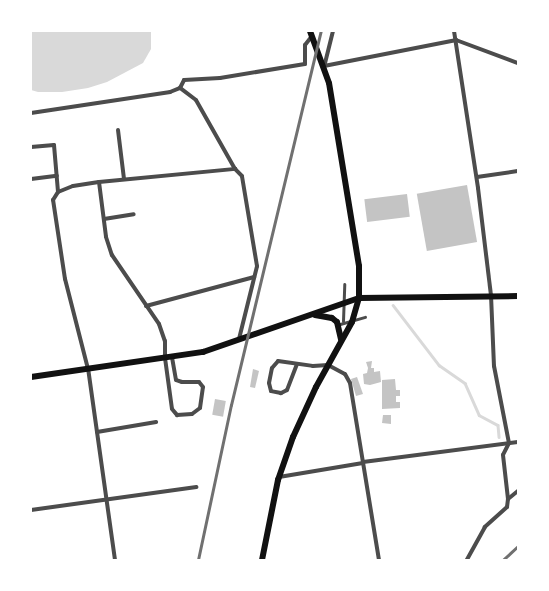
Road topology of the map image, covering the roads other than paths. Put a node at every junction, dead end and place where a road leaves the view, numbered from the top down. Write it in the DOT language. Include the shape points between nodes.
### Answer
graph roads {
  1 [pos="333,31"];
  2 [pos="454,31"];
  3 [pos="311,34"];
  4 [pos="456,40"];
  5 [pos="518,63"];
  6 [pos="324,66"];
  7 [pos="180,88"];
  8 [pos="31,113"];
  9 [pos="118,130"];
  10 [pos="31,147"];
  11 [pos="235,169"];
  12 [pos="518,170"];
  13 [pos="57,176"];
  14 [pos="477,177"];
  15 [pos="31,179"];
  16 [pos="124,179"];
  17 [pos="99,182"];
  18 [pos="58,192"];
  19 [pos="134,214"];
  20 [pos="104,219"];
  21 [pos="254,277"];
  22 [pos="344,284"];
  23 [pos="491,295"];
  24 [pos="518,296"];
  25 [pos="359,298"];
  26 [pos="146,306"];
  27 [pos="313,314"];
  28 [pos="365,317"];
  29 [pos="239,339"];
  30 [pos="340,344"];
  31 [pos="168,358"];
  32 [pos="297,364"];
  33 [pos="328,365"];
  34 [pos="88,369"];
  35 [pos="31,377"];
  36 [pos="156,422"];
  37 [pos="97,432"];
  38 [pos="518,442"];
  39 [pos="509,443"];
  40 [pos="363,462"];
  41 [pos="279,478"];
  42 [pos="196,487"];
  43 [pos="518,491"];
  44 [pos="508,499"];
  45 [pos="106,500"];
  46 [pos="31,510"];
  47 [pos="115,560"];
  48 [pos="262,560"];
  49 [pos="379,560"];
  50 [pos="467,560"];
  1 -- 6 [label="street"];
  2 -- 4 [label="street"];
  3 -- 6 [label="highway"];
  3 -- 7 [label="street" via="305,45 305,64 220,78 184,80"];
  4 -- 5 [label="street"];
  4 -- 6 [label="street"];
  4 -- 14 [label="street"];
  6 -- 25 [label="highway" via="359,266"];
  7 -- 8 [label="street"];
  7 -- 11 [label="street" via="196,100"];
  9 -- 16 [label="street"];
  10 -- 13 [label="street" via="54,145"];
  11 -- 16 [label="street"];
  11 -- 21 [label="street" via="242,176 257,266"];
  12 -- 14 [label="street"];
  13 -- 15 [label="street"];
  13 -- 18 [label="street"];
  14 -- 23 [label="street"];
  16 -- 17 [label="street"];
  17 -- 18 [label="street"];
  17 -- 20 [label="street"];
  18 -- 34 [label="street" via="53,200 65,279"];
  19 -- 20 [label="street"];
  20 -- 26 [label="street" via="112,255"];
  21 -- 26 [label="street"];
  21 -- 29 [label="street"];
  22 -- 28 [label="street" via="341,323"];
  23 -- 24 [label="highway"];
  23 -- 25 [label="highway"];
  23 -- 39 [label="street" via="494,366"];
  25 -- 27 [label="highway"];
  25 -- 30 [label="highway" via="352,322"];
  26 -- 31 [label="street" via="159,324"];
  27 -- 29 [label="highway"];
  27 -- 30 [label="highway" via="336,322"];
  29 -- 31 [label="highway" via="203,352"];
  30 -- 33 [label="highway"];
  31 -- 31 [label="street" via="176,380 199,382 203,387 200,408 195,413 178,415 172,409"];
  31 -- 34 [label="highway"];
  32 -- 32 [label="street" via="287,390 281,393 271,390 272,368 278,361"];
  32 -- 33 [label="street"];
  33 -- 40 [label="street" via="345,374 350,383"];
  33 -- 41 [label="highway" via="302,416"];
  34 -- 35 [label="highway"];
  34 -- 37 [label="street"];
  36 -- 37 [label="street"];
  37 -- 45 [label="street"];
  38 -- 39 [label="street"];
  39 -- 40 [label="street"];
  39 -- 44 [label="street" via="503,455"];
  40 -- 41 [label="street"];
  40 -- 49 [label="street"];
  41 -- 48 [label="highway"];
  42 -- 45 [label="street"];
  43 -- 44 [label="street"];
  44 -- 50 [label="street" via="507,507 485,528"];
  45 -- 46 [label="street"];
  45 -- 47 [label="street"];
}
